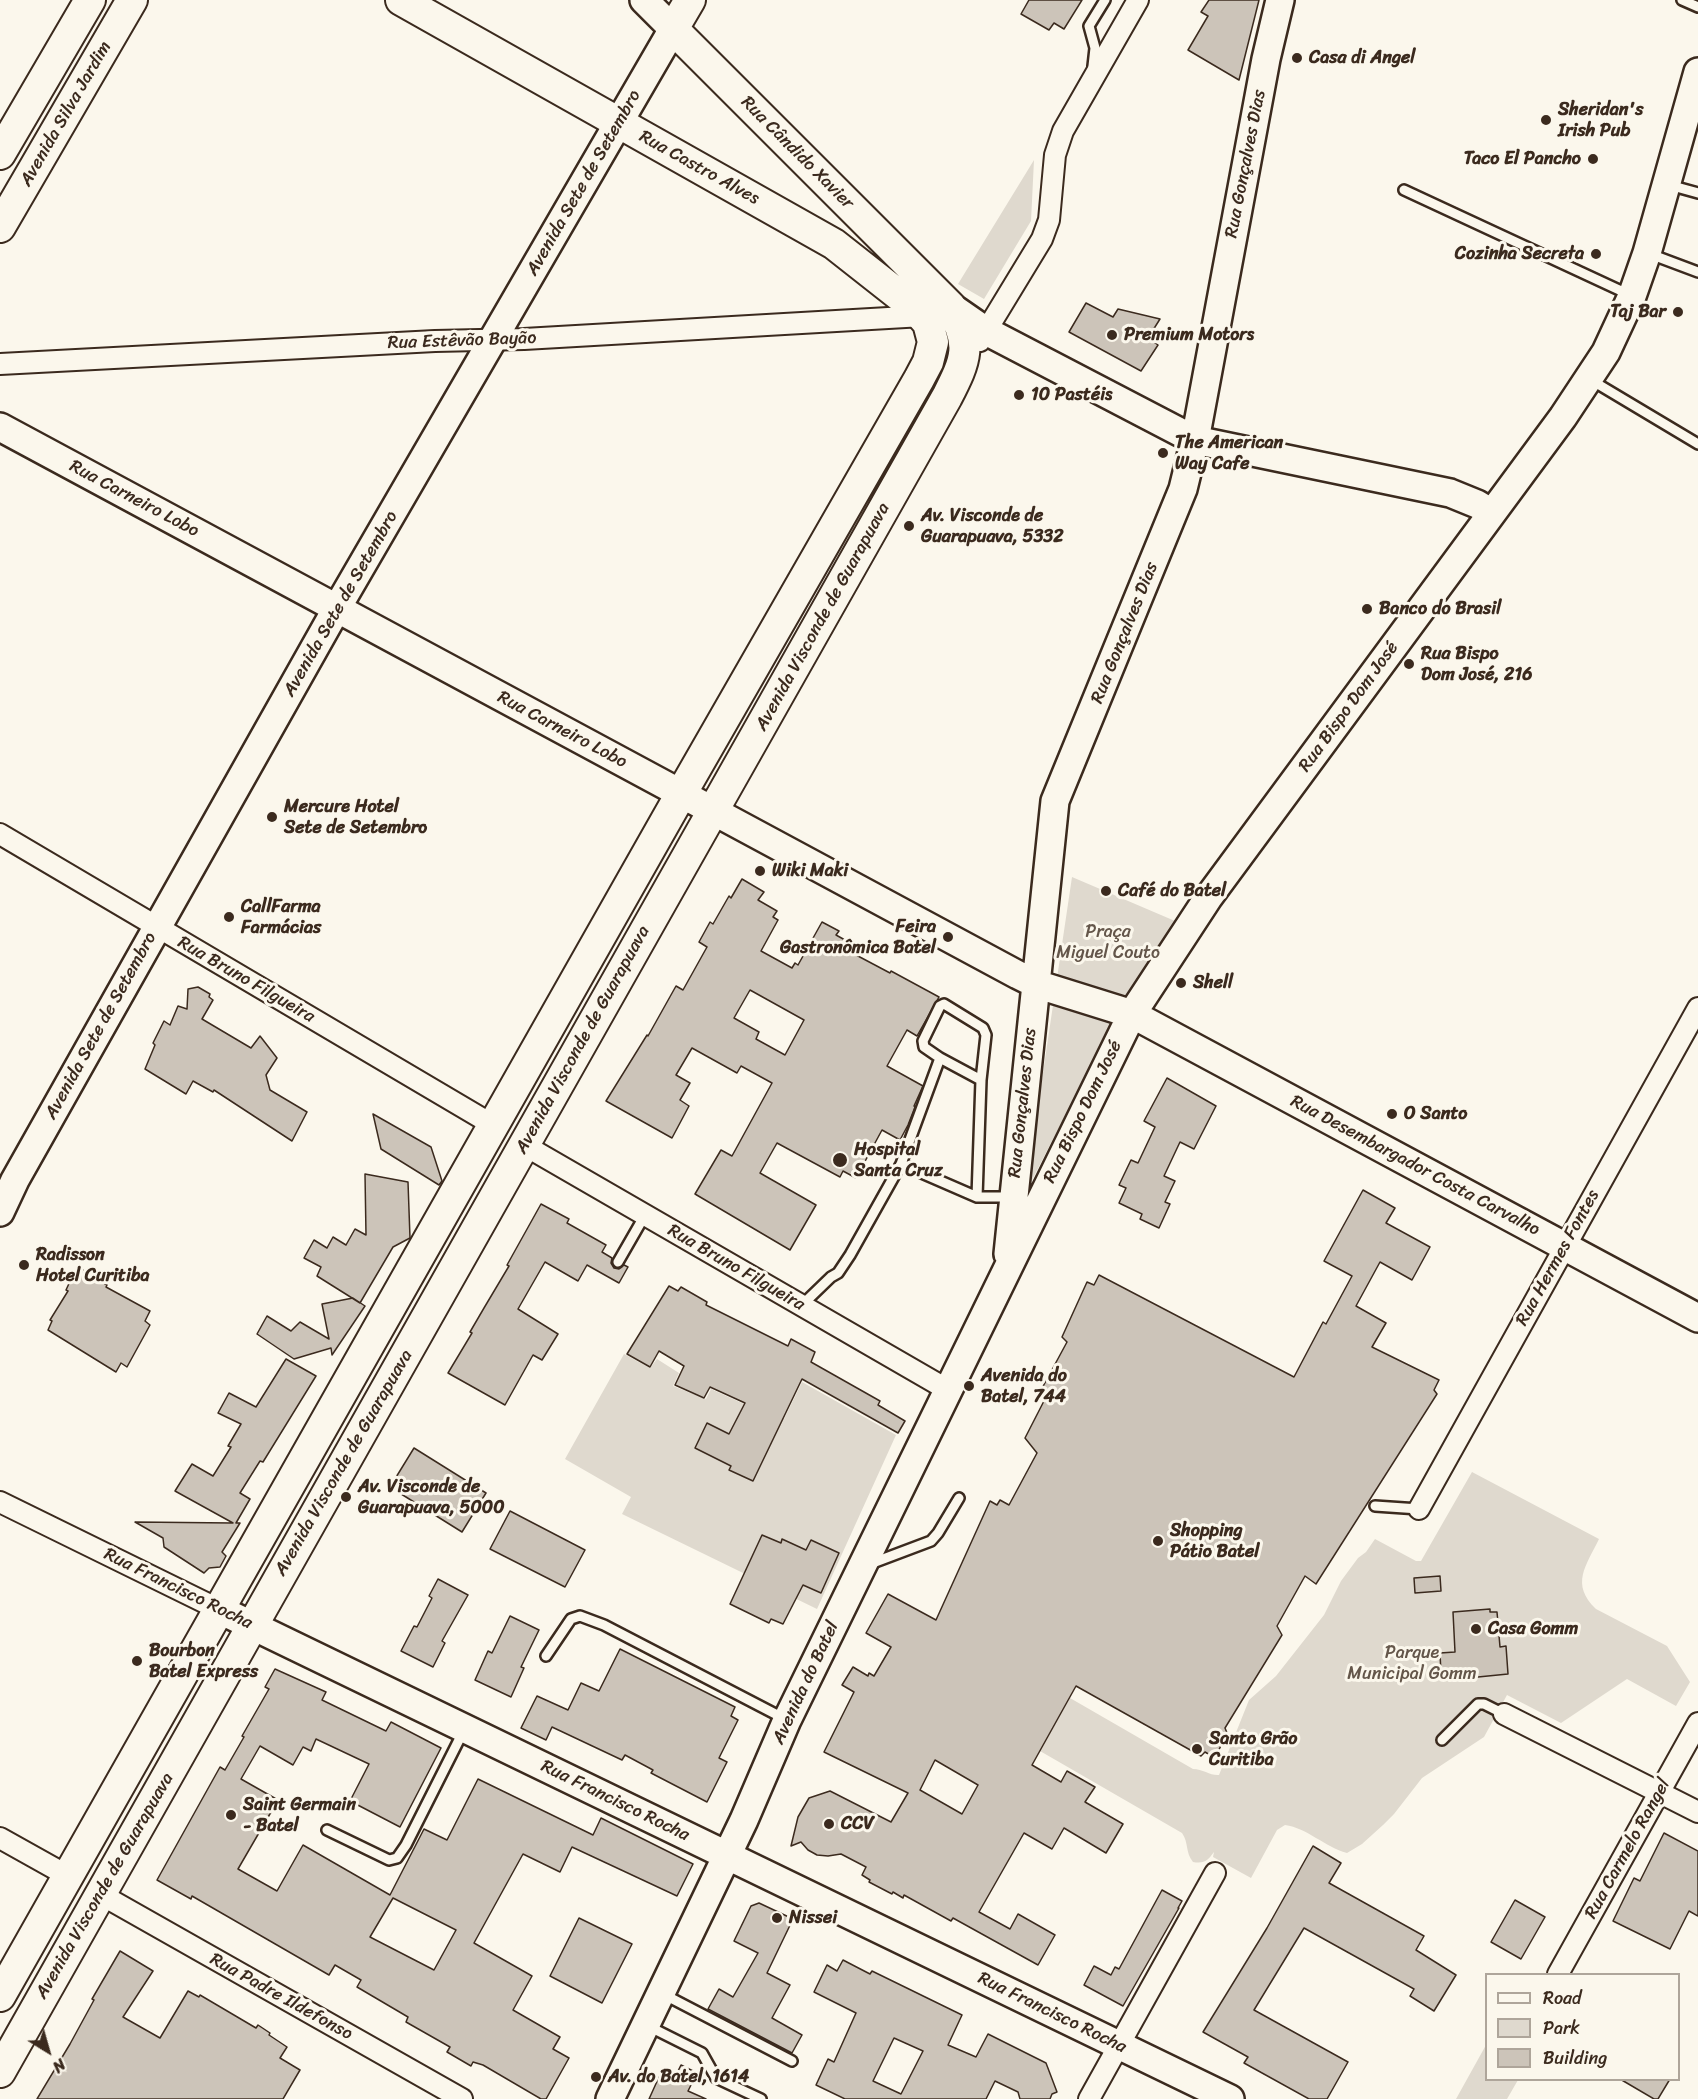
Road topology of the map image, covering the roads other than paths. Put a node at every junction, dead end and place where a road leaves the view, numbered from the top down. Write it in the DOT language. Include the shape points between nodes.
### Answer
graph roads {
  1 [pos="90,0"];
  2 [pos="132,0"];
  3 [pos="401,0"];
  4 [pos="644,0"];
  5 [pos="690,0"];
  6 [pos="1105,0"];
  7 [pos="1137,0"];
  8 [pos="1280,0"];
  9 [pos="1682,0"];
  10 [pos="1698,7"];
  11 [pos="673,29"];
  12 [pos="1698,72"];
  13 [pos="1087,88"];
  14 [pos="619,123"];
  15 [pos="0,154"];
  16 [pos="1667,184"];
  17 [pos="1404,190"];
  18 [pos="1698,193"];
  19 [pos="0,227"];
  20 [pos="1647,253"];
  21 [pos="1698,272"];
  22 [pos="1632,296"];
  23 [pos="937,311"];
  24 [pos="986,331"];
  25 [pos="494,339"];
  26 [pos="0,364"];
  27 [pos="1589,379"];
  28 [pos="947,397"];
  29 [pos="0,427"];
  30 [pos="1195,440"];
  31 [pos="1698,444"];
  32 [pos="1492,513"];
  33 [pos="337,608"];
  34 [pos="681,794"];
  35 [pos="713,811"];
  36 [pos="0,834"];
  37 [pos="666,894"];
  38 [pos="606,926"];
  39 [pos="157,927"];
  40 [pos="1036,984"];
  41 [pos="1698,1008"];
  42 [pos="1132,1014"];
  43 [pos="940,1058"];
  44 [pos="981,1080"];
  45 [pos="494,1125"];
  46 [pos="524,1145"];
  47 [pos="901,1164"];
  48 [pos="977,1197"];
  49 [pos="1012,1197"];
  50 [pos="0,1212"];
  51 [pos="645,1215"];
  52 [pos="1565,1246"];
  53 [pos="618,1262"];
  54 [pos="1006,1270"];
  55 [pos="801,1306"];
  56 [pos="1698,1318"];
  57 [pos="948,1390"];
  58 [pos="958,1498"];
  59 [pos="0,1502"];
  60 [pos="1375,1506"];
  61 [pos="1419,1509"];
  62 [pos="862,1566"];
  63 [pos="219,1609"];
  64 [pos="252,1625"];
  65 [pos="546,1656"];
  66 [pos="1504,1714"];
  67 [pos="787,1720"];
  68 [pos="1698,1723"];
  69 [pos="465,1728"];
  70 [pos="1442,1740"];
  71 [pos="185,1744"];
  72 [pos="122,1781"];
  73 [pos="1659,1792"];
  74 [pos="1698,1812"];
  75 [pos="327,1830"];
  76 [pos="0,1838"];
  77 [pos="727,1856"];
  78 [pos="1215,1873"];
  79 [pos="68,1876"];
  80 [pos="100,1894"];
  81 [pos="1559,1973"];
  82 [pos="661,1993"];
  83 [pos="0,1996"];
  84 [pos="646,2025"];
  85 [pos="1119,2045"];
  86 [pos="792,2061"];
  87 [pos="0,2072"];
  88 [pos="615,2097"];
  89 [pos="462,2099"];
  90 [pos="761,2099"];
  91 [pos="1089,2099"];
  92 [pos="1230,2099"];
  1 -- 15 [label="main road, Avenida Silva Jardim"];
  2 -- 19 [label="main road, Avenida Silva Jardim"];
  3 -- 14 [label="main road, Rua Castro Alves"];
  4 -- 11 [label="main road, Rua Cândido Xavier"];
  5 -- 11 [label="main road, Avenida Sete de Setembro"];
  6 -- 13 [label="lane" via="1089,26 1095,48"];
  7 -- 13 [label="street, Avenida Visconde de Guarapuava"];
  8 -- 30 [label="main road, Rua Gonçalves Dias"];
  9 -- 10 [label="lane"];
  11 -- 14 [label="main road, Avenida Sete de Setembro"];
  11 -- 23 [label="main road, Rua Cândido Xavier"];
  12 -- 16 [label="main road, Rua Bispo Dom José"];
  13 -- 24 [label="street, Avenida Visconde de Guarapuava" via="1058,142 1046,230"];
  14 -- 23 [label="main road, Rua Castro Alves" via="834,244"];
  14 -- 25 [label="main road, Avenida Sete de Setembro"];
  16 -- 18 [label="lane"];
  16 -- 20 [label="main road, Rua Bispo Dom José"];
  17 -- 22 [label="lane"];
  20 -- 21 [label="lane"];
  20 -- 22 [label="main road, Rua Bispo Dom José"];
  22 -- 27 [label="main road, Rua Bispo Dom José"];
  23 -- 24 [label="main road, Rua Cândido Xavier"];
  23 -- 25 [label="street, Rua Estêvão Bayão"];
  23 -- 28 [label="main road, Rua Cândido Xavier" via="961,324 966,345"];
  23 -- 34 [label="main road, Avenida Visconde de Guarapuava" via="928,362"];
  24 -- 28 [label="street, Avenida Visconde de Guarapuava"];
  24 -- 30 [label="main road, Rua Cândido Xavier"];
  25 -- 26 [label="street, Rua Estêvão Bayão"];
  25 -- 33 [label="main road, Avenida Sete de Setembro"];
  27 -- 31 [label="lane"];
  27 -- 32 [label="main road, Rua Bispo Dom José"];
  28 -- 35 [label="main road, Avenida Visconde de Guarapuava"];
  29 -- 33 [label="main road, Rua Carneiro Lobo"];
  30 -- 32 [label="main road, Rua Cândido Xavier" via="1450,493"];
  30 -- 40 [label="main road, Rua Gonçalves Dias" via="1183,489 1055,801"];
  32 -- 42 [label="main road, Rua Bispo Dom José" via="1208,898"];
  33 -- 34 [label="main road, Rua Carneiro Lobo"];
  33 -- 39 [label="main road, Avenida Sete de Setembro"];
  34 -- 35 [label="main road, Rua Carneiro Lobo"];
  34 -- 38 [label="main road, Avenida Visconde de Guarapuava"];
  35 -- 37 [label="main road, Avenida Visconde de Guarapuava"];
  35 -- 40 [label="main road, Rua Carneiro Lobo"];
  36 -- 39 [label="street, Rua Bruno Filgueira"];
  37 -- 38 [label="main road"];
  37 -- 46 [label="main road, Avenida Visconde de Guarapuava"];
  38 -- 45 [label="main road, Avenida Visconde de Guarapuava"];
  39 -- 45 [label="street, Rua Bruno Filgueira"];
  39 -- 50 [label="main road, Avenida Sete de Setembro"];
  40 -- 42 [label="main road, Rua Carneiro Lobo"];
  40 -- 49 [label="main road, Rua Gonçalves Dias"];
  41 -- 52 [label="street, Rua Hermes Fontes"];
  42 -- 52 [label="main road, Rua Desembargador Costa Carvalho"];
  42 -- 54 [label="main road, Rua Bispo Dom José"];
  43 -- 44 [label="lane"];
  43 -- 44 [label="lane" via="924,1047 923,1041 944,1004 983,1028 986,1035"];
  43 -- 47 [label="lane"];
  44 -- 48 [label="lane"];
  45 -- 63 [label="main road, Avenida Visconde de Guarapuava"];
  46 -- 51 [label="street, Rua Bruno Filgueira"];
  46 -- 64 [label="main road, Avenida Visconde de Guarapuava"];
  47 -- 48 [label="lane"];
  47 -- 55 [label="lane" via="838,1273"];
  48 -- 49 [label="lane"];
  49 -- 54 [label="main road, Rua Gonçalves Dias"];
  51 -- 53 [label="lane"];
  51 -- 55 [label="street, Rua Bruno Filgueira"];
  52 -- 56 [label="main road, Rua Desembargador Costa Carvalho"];
  52 -- 61 [label="street, Rua Hermes Fontes"];
  54 -- 57 [label="main road, Avenida do Batel"];
  55 -- 57 [label="street, Rua Bruno Filgueira"];
  57 -- 62 [label="main road, Avenida do Batel"];
  58 -- 62 [label="lane" via="930,1541"];
  59 -- 63 [label="street, Rua Francisco Rocha"];
  60 -- 61 [label="lane"];
  62 -- 67 [label="main road, Avenida do Batel"];
  63 -- 64 [label="main road, Rua Francisco Rocha"];
  63 -- 72 [label="main road, Avenida Visconde de Guarapuava"];
  64 -- 69 [label="main road, Rua Francisco Rocha"];
  64 -- 71 [label="main road, Avenida Visconde de Guarapuava"];
  65 -- 67 [label="lane" via="571,1619 580,1617 604,1625"];
  66 -- 70 [label="lane" via="1478,1704"];
  66 -- 73 [label="street"];
  67 -- 77 [label="main road, Avenida do Batel"];
  68 -- 73 [label="street, Rua Carmelo Rangel"];
  69 -- 75 [label="lane" via="397,1858 389,1860"];
  69 -- 77 [label="main road, Rua Francisco Rocha"];
  71 -- 72 [label="main road"];
  71 -- 80 [label="main road, Avenida Visconde de Guarapuava"];
  72 -- 79 [label="main road, Avenida Visconde de Guarapuava"];
  73 -- 74 [label="street"];
  73 -- 81 [label="street, Rua Carmelo Rangel"];
  76 -- 79 [label="street"];
  77 -- 82 [label="main road, Avenida do Batel"];
  77 -- 85 [label="main road, Rua Francisco Rocha"];
  78 -- 85 [label="street"];
  79 -- 83 [label="main road, Avenida Visconde de Guarapuava"];
  80 -- 87 [label="main road, Avenida Visconde de Guarapuava"];
  80 -- 89 [label="street, Rua Padre Ildefonso"];
  82 -- 84 [label="main road, Avenida do Batel"];
  82 -- 86 [label="lane"];
  84 -- 88 [label="main road, Avenida do Batel"];
  84 -- 90 [label="lane" via="702,2053 716,2078"];
  85 -- 91 [label="street"];
  85 -- 92 [label="main road, Rua Francisco Rocha"];
}
